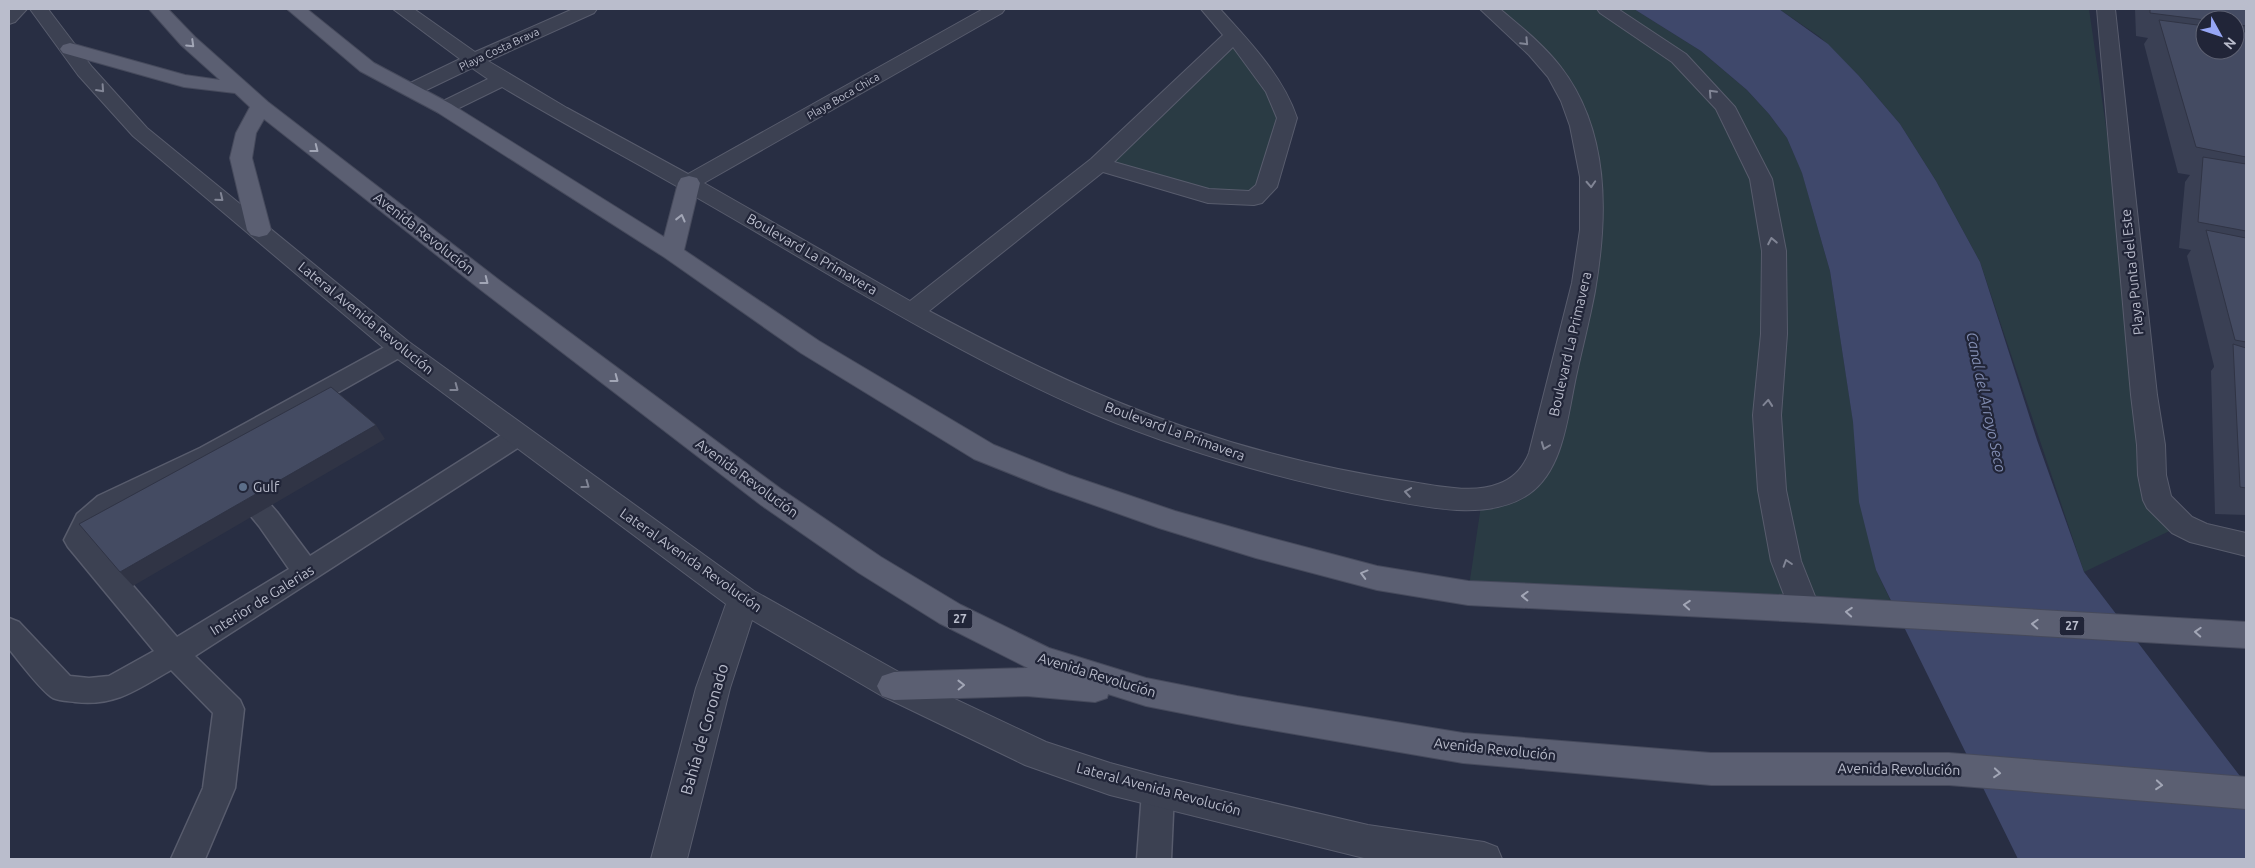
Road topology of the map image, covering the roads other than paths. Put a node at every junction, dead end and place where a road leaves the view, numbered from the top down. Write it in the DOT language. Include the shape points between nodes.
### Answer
graph roads {
  1 [pos="18,9"];
  2 [pos="39,9"];
  3 [pos="158,9"];
  4 [pos="402,9"];
  5 [pos="588,9"];
  6 [pos="996,9"];
  7 [pos="1210,9"];
  8 [pos="1489,9"];
  9 [pos="1606,9"];
  10 [pos="2106,9"];
  11 [pos="301,11"];
  12 [pos="9,18"];
  13 [pos="1234,36"];
  14 [pos="70,49"];
  15 [pos="474,60"];
  16 [pos="503,79"];
  17 [pos="411,90"];
  18 [pos="250,97"];
  19 [pos="444,108"];
  20 [pos="1099,164"];
  21 [pos="689,184"];
  22 [pos="259,230"];
  23 [pos="672,252"];
  24 [pos="912,312"];
  25 [pos="400,348"];
  26 [pos="518,436"];
  27 [pos="208,454"];
  28 [pos="2246,544"];
  29 [pos="306,572"];
  30 [pos="743,600"];
  31 [pos="1804,609"];
  32 [pos="9,630"];
  33 [pos="2246,635"];
  34 [pos="174,654"];
  35 [pos="894,686"];
  36 [pos="1146,692"];
  37 [pos="1158,792"];
  38 [pos="2246,793"];
  39 [pos="188,859"];
  40 [pos="669,859"];
  41 [pos="1154,859"];
  42 [pos="1484,859"];
  1 -- 12 [label="street"];
  2 -- 14 [label="street, Lateral Avenida Revolución"];
  3 -- 18 [label="main road, Avenida Revolución / 27, one-way"];
  4 -- 15 [label="street, Boulevard La Primavera"];
  5 -- 15 [label="street, Playa Costa Brava"];
  6 -- 21 [label="street, Playa Boca Chica"];
  7 -- 13 [label="street"];
  8 -- 24 [label="street, Boulevard La Primavera, one-way" via="1556,74 1580,117 1590,166 1594,224 1584,285 1549,435 1535,471 1514,491 1482,499 1425,495 1268,464 1140,421 1066,391"];
  31 -- 9 [label="street, one-way" via="1786,561 1772,490 1767,415 1774,334 1774,251 1761,178 1725,107 1678,58"];
  10 -- 28 [label="street, Playa Punta del Este" via="2152,475 2158,500 2182,525 2200,534"];
  11 -- 17 [label="main road, 27" via="367,67"];
  13 -- 20 [label="street"];
  13 -- 20 [label="street" via="1285,108 1287,118 1266,187 1254,198 1208,196"];
  14 -- 18 [label="main road"];
  14 -- 22 [label="street, Lateral Avenida Revolución, one-way" via="85,71 140,132"];
  15 -- 16 [label="street, Boulevard La Primavera"];
  15 -- 17 [label="street, Playa Costa Brava"];
  16 -- 19 [label="street"];
  16 -- 21 [label="street, Boulevard La Primavera"];
  17 -- 19 [label="main road, 27"];
  18 -- 22 [label="main road" via="241,158"];
  18 -- 36 [label="main road, Avenida Revolución / 27, one-way" via="670,421 771,497 870,565 950,614 1040,659"];
  19 -- 23 [label="main road, 27"];
  20 -- 24 [label="street"];
  23 -- 21 [label="main road, one-way"];
  21 -- 24 [label="street, Boulevard La Primavera"];
  22 -- 25 [label="street, Lateral Avenida Revolución"];
  31 -- 23 [label="main road, 27, one-way" via="1468,593 1377,578 1169,520 984,452 810,348"];
  25 -- 26 [label="street, Lateral Avenida Revolución, one-way"];
  25 -- 27 [label="lane"];
  26 -- 29 [label="lane, Interior de Galerias"];
  26 -- 30 [label="street, Lateral Avenida Revolución, one-way"];
  27 -- 29 [label="lane" via="268,519"];
  27 -- 34 [label="lane" via="107,503 86,521 78,540"];
  29 -- 34 [label="lane, Interior de Galerias"];
  30 -- 35 [label="street, Lateral Avenida Revolución"];
  30 -- 40 [label="street, Bahía de Coronado" via="713,688"];
  33 -- 31 [label="main road, 27, one-way"];
  32 -- 34 [label="lane, Interior de Galerias" via="62,688 89,691 114,688"];
  34 -- 39 [label="lane" via="229,709 219,788"];
  35 -- 36 [label="main road, one-way" via="1027,682"];
  35 -- 37 [label="street, Lateral Avenida Revolución" via="1037,754"];
  36 -- 38 [label="main road, Avenida Revolución / 27, one-way" via="1463,748 1711,769 1949,769"];
  37 -- 41 [label="lane"];
  37 -- 42 [label="street, Lateral Avenida Revolución" via="1368,842"];
}
